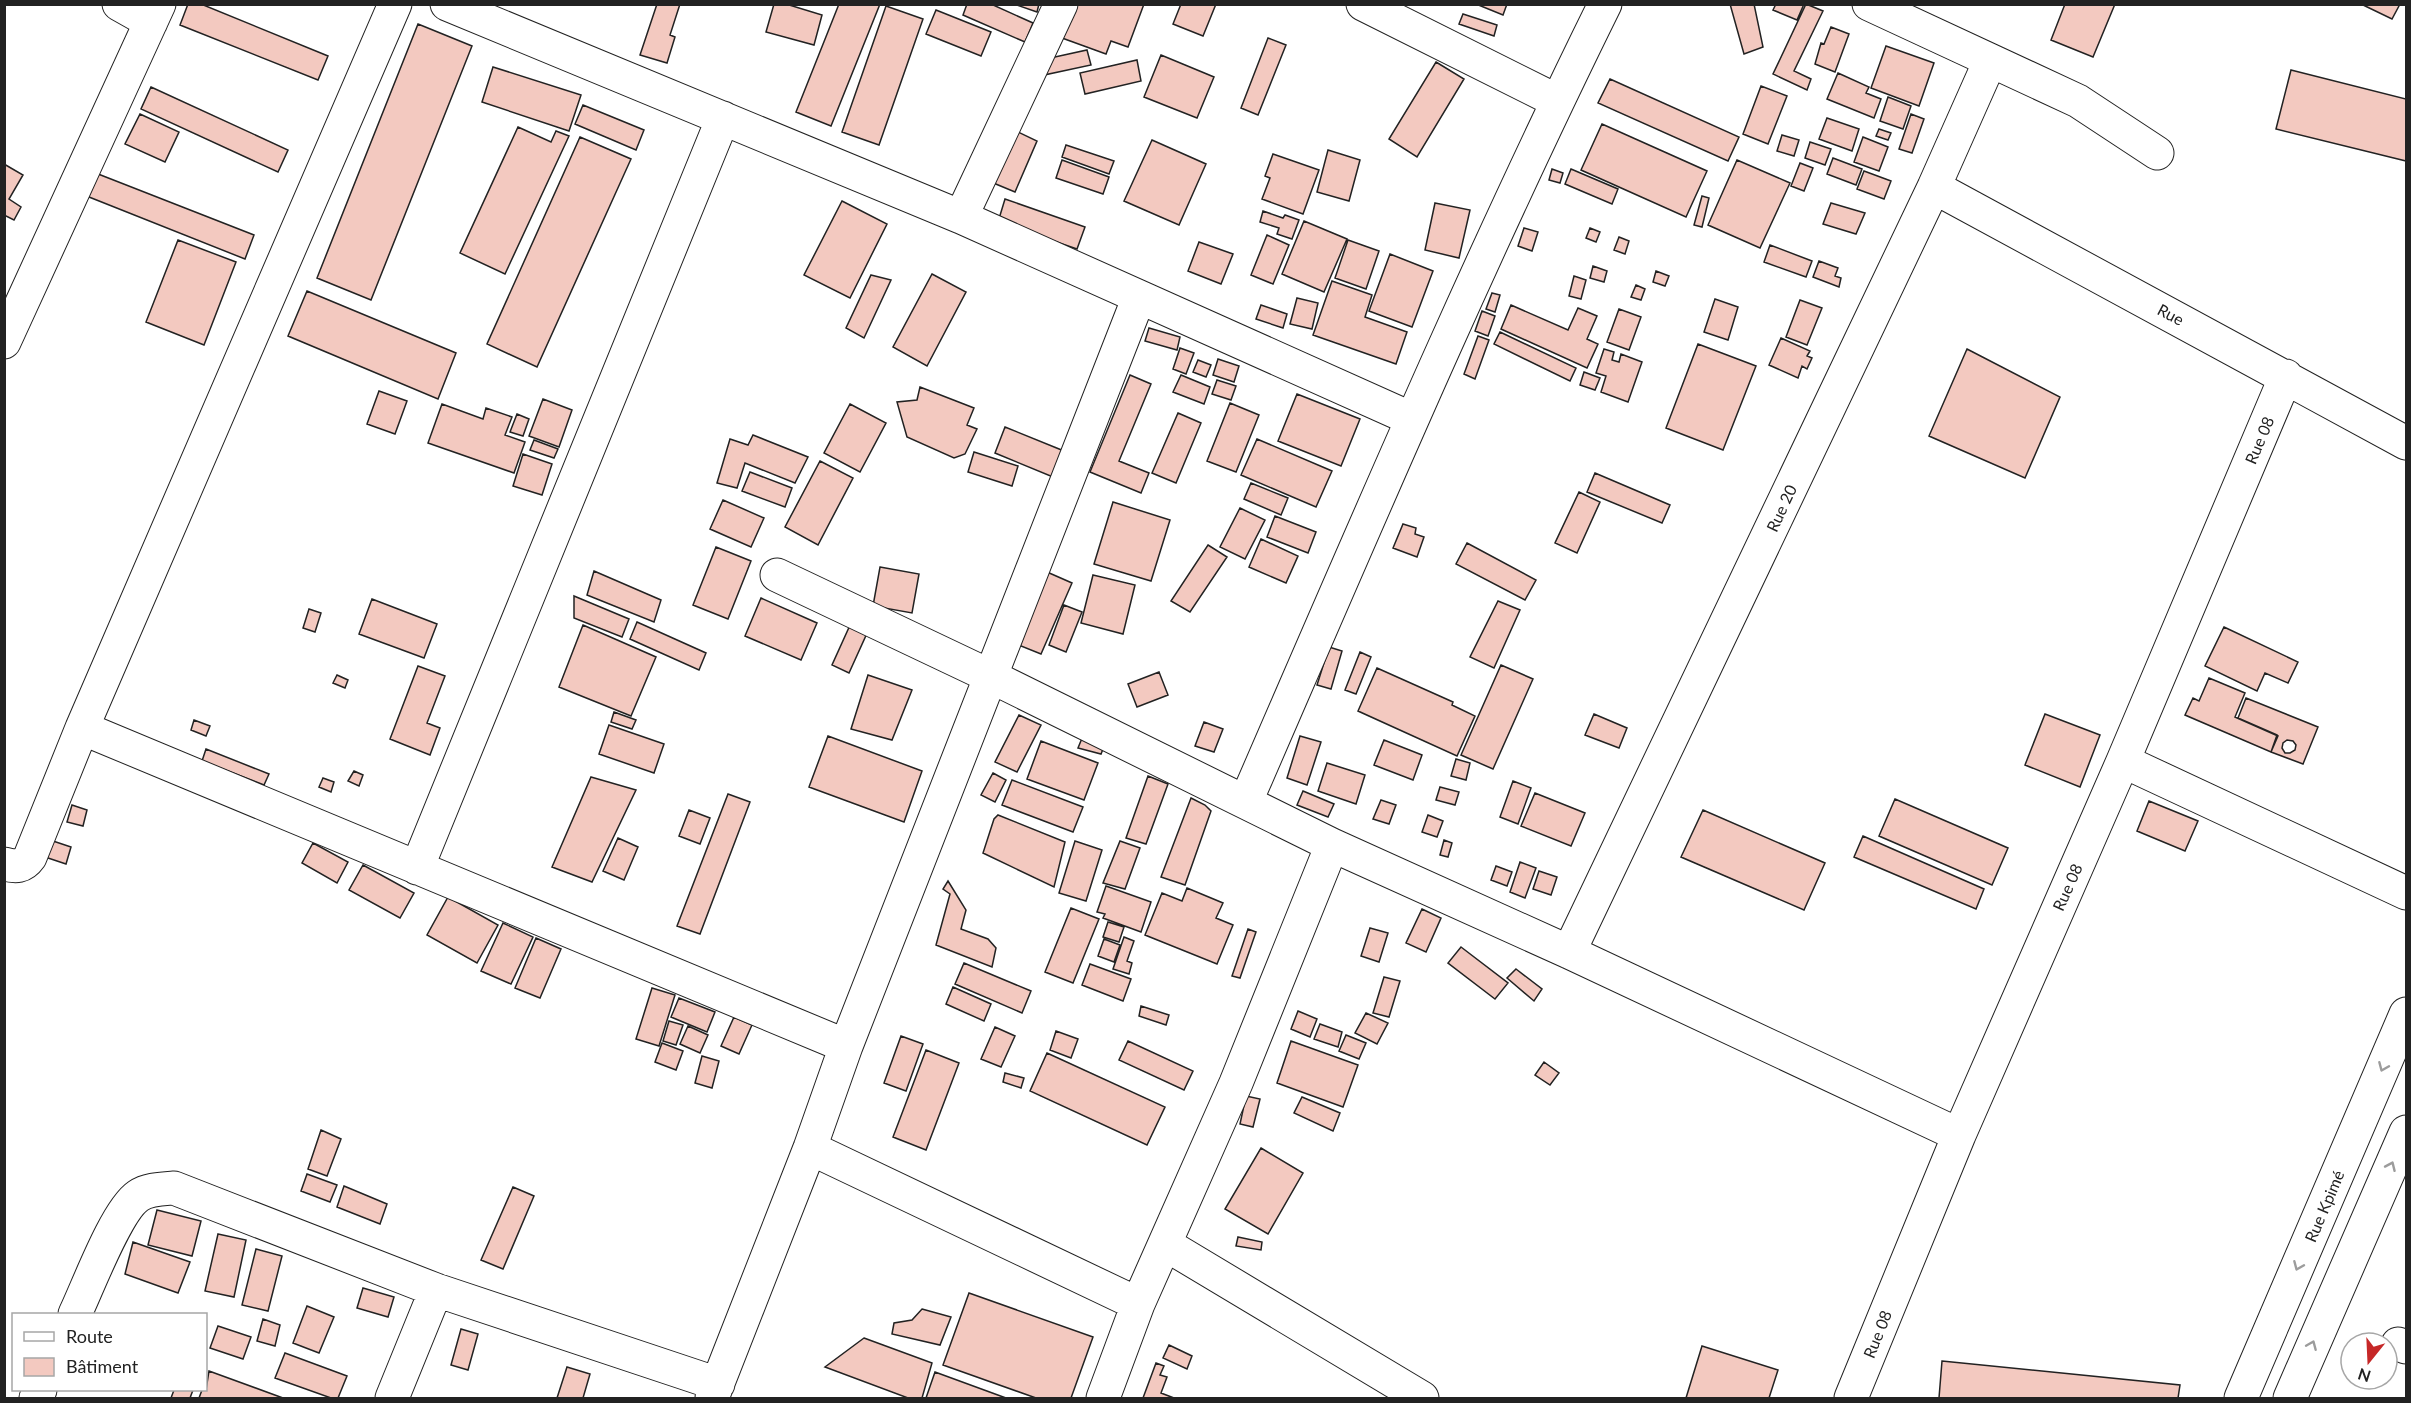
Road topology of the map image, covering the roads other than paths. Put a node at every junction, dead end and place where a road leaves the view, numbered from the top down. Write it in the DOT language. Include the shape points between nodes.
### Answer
graph roads {
  1 [pos="119,4"];
  2 [pos="395,4"];
  3 [pos="447,4"];
  4 [pos="1061,4"];
  5 [pos="1363,4"];
  6 [pos="1605,4"];
  7 [pos="1869,4"];
  8 [pos="155,13"];
  9 [pos="1990,61"];
  10 [pos="1557,101"];
  11 [pos="723,118"];
  12 [pos="2157,153"];
  13 [pos="1934,187"];
  14 [pos="961,217"];
  15 [pos="1139,297"];
  16 [pos="4,342"];
  17 [pos="2286,376"];
  18 [pos="1412,419"];
  19 [pos="2406,443"];
  20 [pos="777,575"];
  21 [pos="992,677"];
  22 [pos="82,728"];
  23 [pos="2122,761"];
  24 [pos="1246,801"];
  25 [pos="1332,846"];
  26 [pos="4,864"];
  27 [pos="417,868"];
  28 [pos="2406,893"];
  29 [pos="1569,952"];
  30 [pos="2406,1014"];
  31 [pos="846,1046"];
  32 [pos="2406,1132"];
  33 [pos="1959,1135"];
  34 [pos="810,1148"];
  35 [pos="1165,1244"];
  36 [pos="436,1290"];
  37 [pos="1138,1304"];
  38 [pos="75,1313"];
  39 [pos="715,1391"];
  40 [pos="392,1398"];
  41 [pos="1103,1398"];
  42 [pos="1422,1398"];
  43 [pos="1851,1398"];
  44 [pos="2241,1398"];
  45 [pos="2290,1398"];
  1 -- 8 [label="street"];
  2 -- 22 [label="street"];
  3 -- 11 [label="street"];
  4 -- 14 [label="street"];
  5 -- 10 [label="street"];
  6 -- 10 [label="street"];
  7 -- 9 [label="street"];
  8 -- 16 [label="street"];
  9 -- 12 [label="street" via="2078,101"];
  9 -- 13 [label="street, Rue 20"];
  10 -- 18 [label="street"];
  11 -- 14 [label="street"];
  11 -- 27 [label="street"];
  13 -- 17 [label="street, Rue"];
  13 -- 29 [label="street, Rue 20"];
  14 -- 15 [label="street"];
  15 -- 18 [label="street"];
  15 -- 21 [label="street"];
  17 -- 19 [label="street, Rue"];
  17 -- 23 [label="street, Rue 08"];
  18 -- 24 [label="street"];
  20 -- 21 [label="street"];
  21 -- 24 [label="street"];
  21 -- 31 [label="street"];
  22 -- 26 [label="street" via="30,857 19,867"];
  22 -- 27 [label="street"];
  23 -- 28 [label="street"];
  23 -- 33 [label="street, Rue 08"];
  24 -- 25 [label="street"];
  25 -- 29 [label="street"];
  25 -- 35 [label="street" via="1236,1083"];
  27 -- 31 [label="street"];
  29 -- 33 [label="street"];
  30 -- 44 [label="street, Rue Kpimé, one-way"];
  31 -- 34 [label="street"];
  45 -- 32 [label="street, one-way"];
  33 -- 43 [label="street, Rue 08"];
  34 -- 37 [label="street"];
  34 -- 39 [label="street"];
  35 -- 37 [label="street"];
  35 -- 42 [label="street"];
  36 -- 38 [label="street" via="174,1188 139,1195 123,1210"];
  36 -- 39 [label="street"];
  36 -- 40 [label="street"];
  37 -- 41 [label="street"];
}
